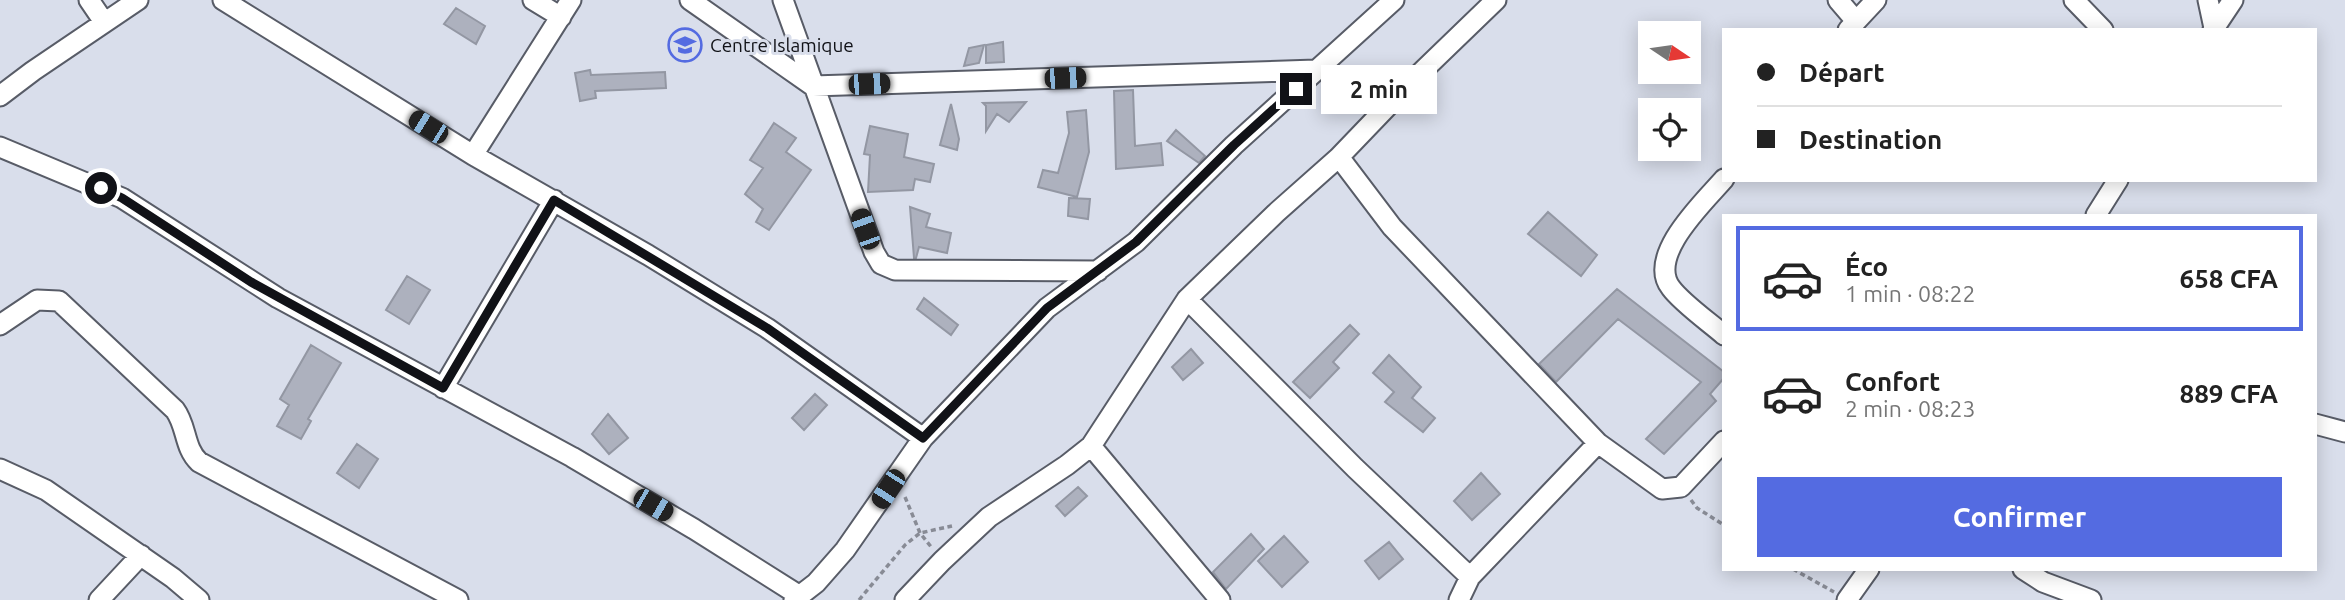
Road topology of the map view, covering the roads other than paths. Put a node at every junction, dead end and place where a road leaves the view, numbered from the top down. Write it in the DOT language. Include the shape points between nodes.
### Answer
graph roads {
  1 [pos="89,0"];
  2 [pos="138,0"];
  3 [pos="223,0"];
  4 [pos="533,0"];
  5 [pos="690,0"];
  6 [pos="783,0"];
  7 [pos="1394,0"];
  8 [pos="1496,0"];
  9 [pos="1838,0"];
  10 [pos="1876,0"];
  11 [pos="2074,0"];
  12 [pos="2208,0"];
  13 [pos="2233,0"];
  14 [pos="566,8"];
  15 [pos="104,22"];
  16 [pos="1852,25"];
  17 [pos="2101,28"];
  18 [pos="2213,28"];
  19 [pos="2214,28"];
  20 [pos="1317,70"];
  21 [pos="813,86"];
  22 [pos="0,96"];
  23 [pos="0,148"];
  24 [pos="473,155"];
  25 [pos="1339,157"];
  26 [pos="1722,181"];
  27 [pos="2117,182"];
  28 [pos="554,200"];
  29 [pos="2096,214"];
  30 [pos="1098,271"];
  31 [pos="1187,299"];
  32 [pos="0,324"];
  33 [pos="1722,333"];
  34 [pos="443,388"];
  35 [pos="2317,425"];
  36 [pos="2345,432"];
  37 [pos="923,438"];
  38 [pos="1598,443"];
  39 [pos="1722,443"];
  40 [pos="1091,446"];
  41 [pos="0,469"];
  42 [pos="141,555"];
  43 [pos="1868,571"];
  44 [pos="2026,571"];
  45 [pos="1470,577"];
  46 [pos="797,598"];
  47 [pos="1847,599"];
  48 [pos="99,600"];
  49 [pos="199,600"];
  50 [pos="458,600"];
  51 [pos="905,600"];
  52 [pos="1220,600"];
  53 [pos="1459,600"];
  54 [pos="2091,600"];
  1 -- 15 [label="street"];
  2 -- 15 [label="street"];
  3 -- 24 [label="street"];
  4 -- 14 [label="street"];
  5 -- 21 [label="street"];
  6 -- 21 [label="street"];
  7 -- 20 [label="street"];
  8 -- 25 [label="street"];
  9 -- 16 [label="street"];
  10 -- 16 [label="street"];
  11 -- 17 [label="street"];
  12 -- 18 [label="street"];
  13 -- 19 [label="street"];
  14 -- 24 [label="street"];
  15 -- 22 [label="street"];
  20 -- 21 [label="street"];
  20 -- 30 [label="street" via="1136,242"];
  21 -- 30 [label="street" via="881,264 895,270"];
  23 -- 34 [label="street" via="122,198 260,288"];
  24 -- 28 [label="street"];
  25 -- 31 [label="street"];
  25 -- 38 [label="street" via="1392,227"];
  26 -- 33 [label="street" via="1674,239 1665,270 1669,287"];
  27 -- 29 [label="street"];
  28 -- 34 [label="street"];
  28 -- 37 [label="street" via="767,328"];
  30 -- 37 [label="street" via="1047,308"];
  31 -- 40 [label="street"];
  31 -- 45 [label="street"];
  32 -- 50 [label="street" via="37,300 59,301 175,410 189,449 200,462"];
  34 -- 46 [label="street" via="694,529"];
  35 -- 36 [label="street"];
  37 -- 46 [label="street" via="845,550"];
  38 -- 39 [label="street" via="1662,489 1681,488"];
  38 -- 45 [label="street"];
  40 -- 51 [label="street" via="1005,505"];
  40 -- 52 [label="street"];
  41 -- 42 [label="street" via="46,490"];
  42 -- 48 [label="street"];
  42 -- 49 [label="street"];
  43 -- 47 [label="street"];
  44 -- 54 [label="street"];
  45 -- 53 [label="street"];
}
